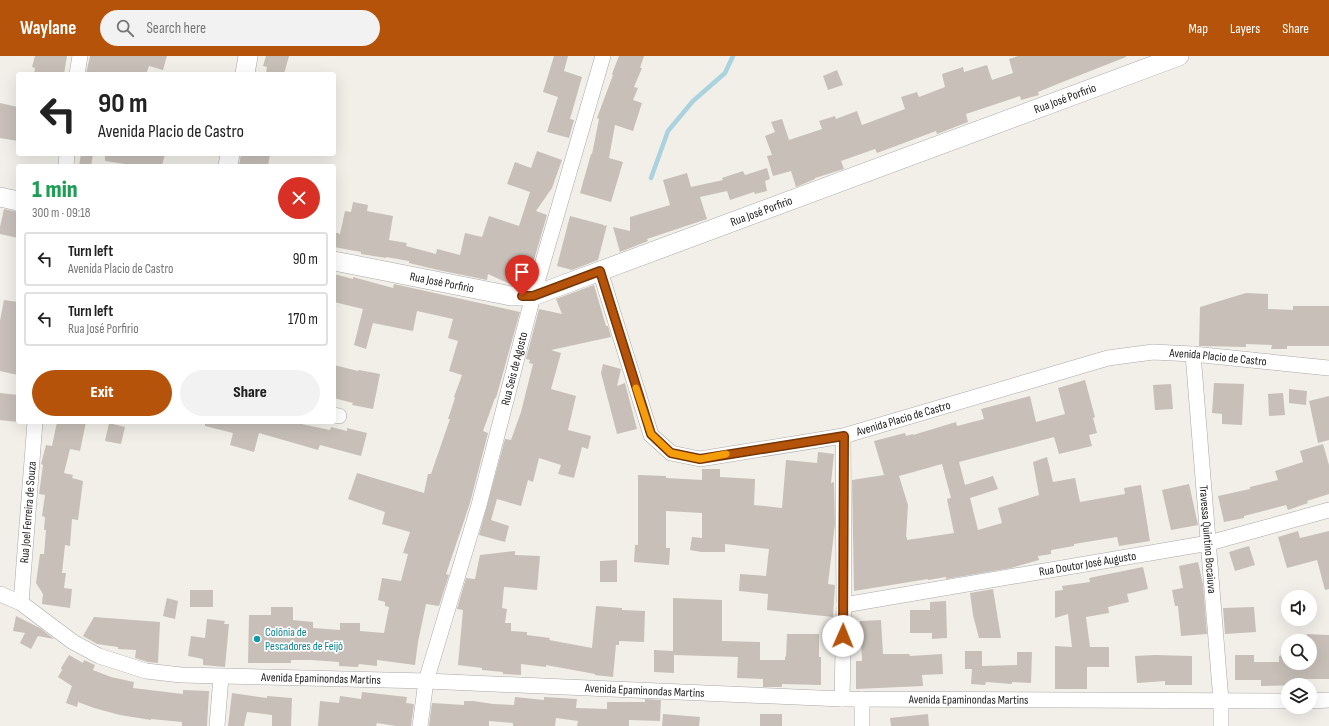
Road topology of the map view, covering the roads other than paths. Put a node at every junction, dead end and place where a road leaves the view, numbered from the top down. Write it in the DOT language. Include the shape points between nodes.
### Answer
graph roads {
  1 [pos="80,56"];
  2 [pos="248,56"];
  3 [pos="603,56"];
  4 [pos="1179,56"];
  5 [pos="77,72"];
  6 [pos="245,72"];
  7 [pos="0,197"];
  8 [pos="16,201"];
  9 [pos="336,261"];
  10 [pos="600,271"];
  11 [pos="533,296"];
  12 [pos="1193,354"];
  13 [pos="1329,368"];
  14 [pos="35,424"];
  15 [pos="844,436"];
  16 [pos="1329,510"];
  17 [pos="1209,543"];
  18 [pos="0,594"];
  19 [pos="21,603"];
  20 [pos="844,605"];
  21 [pos="221,676"];
  22 [pos="426,681"];
  23 [pos="842,699"];
  24 [pos="862,699"];
  25 [pos="1329,700"];
  26 [pos="1281,701"];
  27 [pos="1317,701"];
  28 [pos="1221,702"];
  29 [pos="217,726"];
  30 [pos="420,726"];
  31 [pos="862,726"];
  32 [pos="1221,726"];
  1 -- 5 [label="street"];
  2 -- 6 [label="street"];
  3 -- 11 [label="street, Rua Seis de Agosto"];
  4 -- 10 [label="street, Rua José Porfirio"];
  7 -- 8 [label="street"];
  9 -- 11 [label="street, Rua José Porfirio" via="511,296"];
  10 -- 11 [label="street, Rua José Porfirio"];
  10 -- 15 [label="street, Avenida Placio de Castro" via="651,434 671,453 700,459"];
  11 -- 22 [label="street, Rua Seis de Agosto" via="479,505"];
  12 -- 13 [label="street, Avenida Placio de Castro"];
  12 -- 15 [label="street, Avenida Placio de Castro" via="1153,352 1108,358"];
  12 -- 17 [label="street, Travessa Quintino Bocaiuva"];
  14 -- 19 [label="street, Rua Joel Ferreira de Souza"];
  15 -- 20 [label="street"];
  16 -- 17 [label="street, Rua Doutor José Augusto"];
  17 -- 20 [label="street, Rua Doutor José Augusto"];
  17 -- 28 [label="street, Travessa Quintino Bocaiuva"];
  18 -- 19 [label="street, Avenida Epaminondas Martins"];
  19 -- 21 [label="street, Avenida Epaminondas Martins" via="73,642 99,656 146,671"];
  20 -- 23 [label="street"];
  21 -- 22 [label="street, Avenida Epaminondas Martins"];
  21 -- 29 [label="street"];
  22 -- 23 [label="street, Avenida Epaminondas Martins"];
  22 -- 30 [label="street, Rua Seis de Agosto"];
  23 -- 24 [label="street, Avenida Epaminondas Martins"];
  24 -- 28 [label="street, Avenida Epaminondas Martins"];
  24 -- 31 [label="street"];
  25 -- 27 [label="street"];
  26 -- 28 [label="street, Avenida Epaminondas Martins"];
  28 -- 32 [label="street, Travessa Quintino Bocaiuva"];
}
